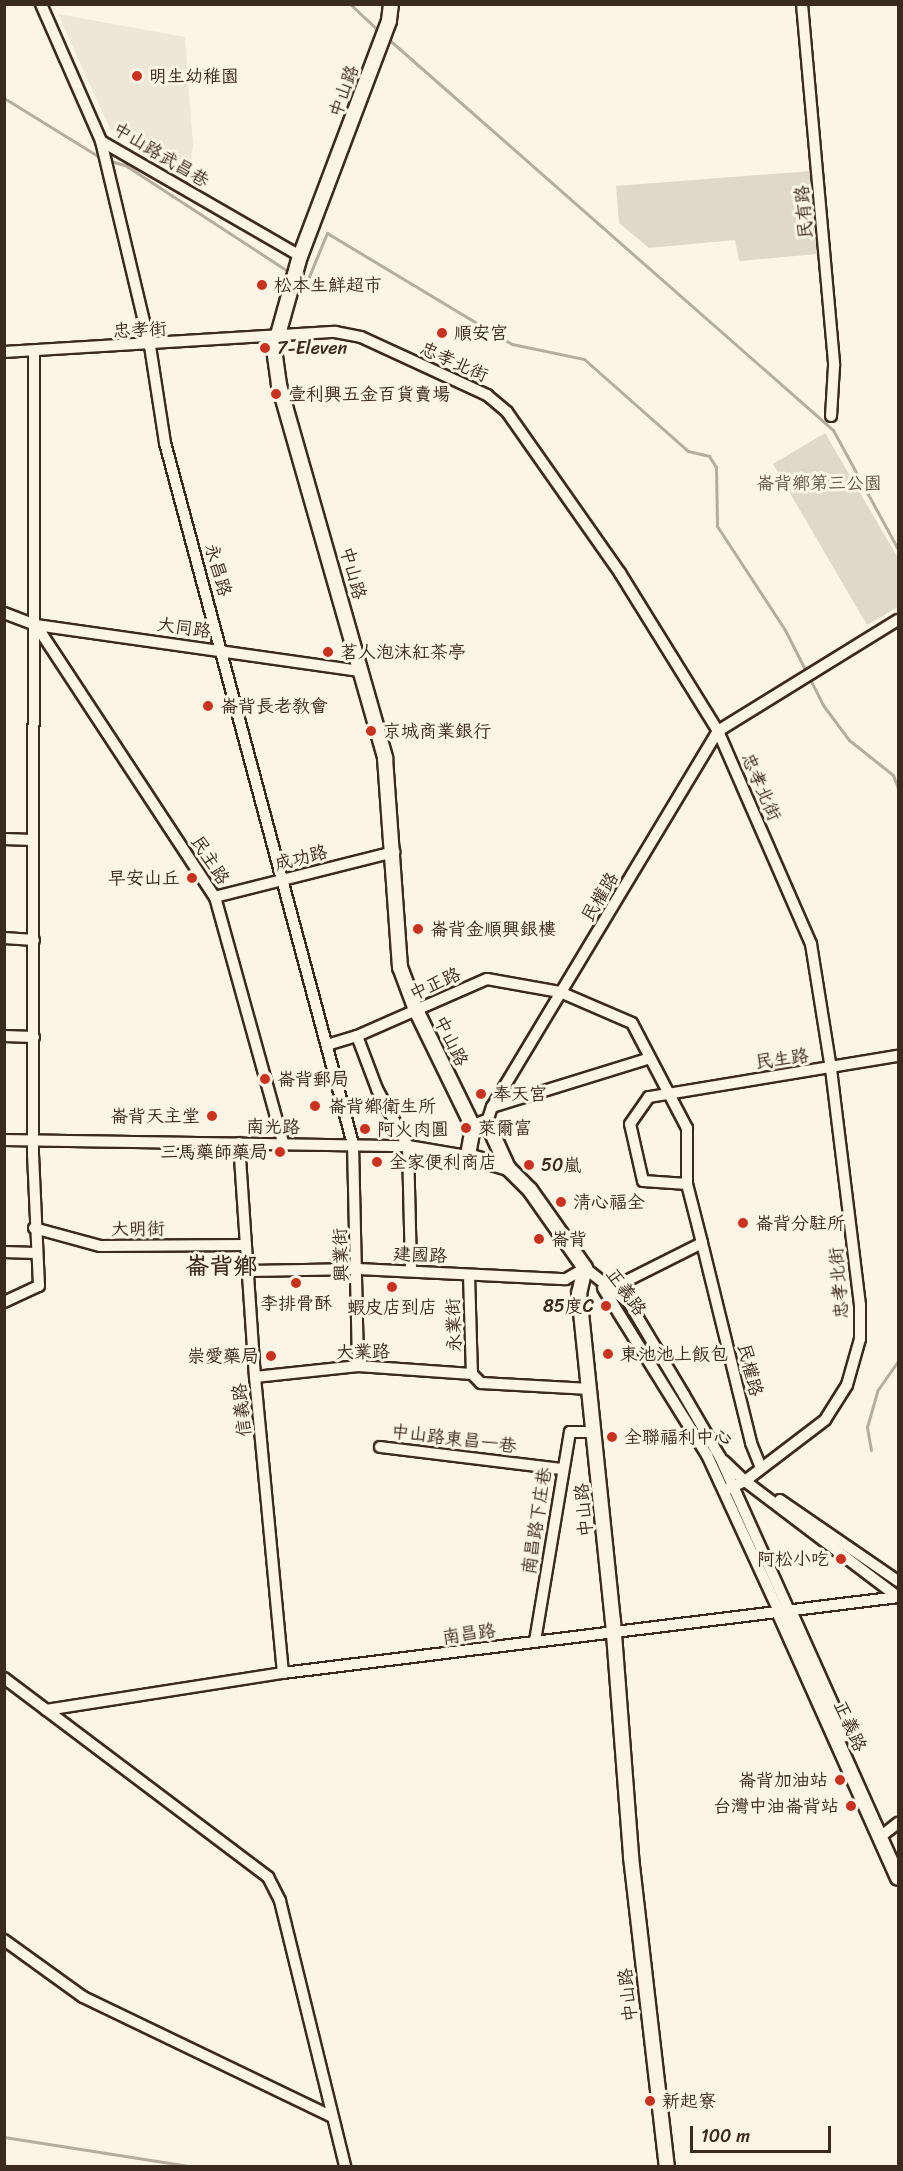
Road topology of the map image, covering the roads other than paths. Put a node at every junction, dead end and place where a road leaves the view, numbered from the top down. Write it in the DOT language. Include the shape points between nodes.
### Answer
graph roads {
  1 [pos="41,4"];
  2 [pos="391,4"];
  3 [pos="802,4"];
  4 [pos="101,141"];
  5 [pos="300,256"];
  6 [pos="276,338"];
  7 [pos="150,346"];
  8 [pos="34,351"];
  9 [pos="4,352"];
  10 [pos="831,416"];
  11 [pos="4,613"];
  12 [pos="898,620"];
  13 [pos="36,625"];
  14 [pos="47,646"];
  15 [pos="223,650"];
  16 [pos="33,654"];
  17 [pos="360,671"];
  18 [pos="718,731"];
  19 [pos="4,839"];
  20 [pos="33,840"];
  21 [pos="394,852"];
  22 [pos="281,880"];
  23 [pos="215,897"];
  24 [pos="4,938"];
  25 [pos="34,940"];
  26 [pos="560,992"];
  27 [pos="416,1011"];
  28 [pos="4,1036"];
  29 [pos="357,1036"];
  30 [pos="34,1037"];
  31 [pos="327,1045"];
  32 [pos="898,1056"];
  33 [pos="650,1058"];
  34 [pos="831,1069"];
  35 [pos="669,1092"];
  36 [pos="492,1107"];
  37 [pos="487,1122"];
  38 [pos="473,1127"];
  39 [pos="4,1140"];
  40 [pos="34,1140"];
  41 [pos="239,1143"];
  42 [pos="284,1144"];
  43 [pos="353,1144"];
  44 [pos="408,1146"];
  45 [pos="468,1156"];
  46 [pos="508,1168"];
  47 [pos="687,1184"];
  48 [pos="34,1228"];
  49 [pos="702,1244"];
  50 [pos="246,1245"];
  51 [pos="4,1252"];
  52 [pos="35,1253"];
  53 [pos="585,1268"];
  54 [pos="358,1269"];
  55 [pos="249,1271"];
  56 [pos="411,1271"];
  57 [pos="468,1275"];
  58 [pos="610,1289"];
  59 [pos="4,1302"];
  60 [pos="358,1366"];
  61 [pos="471,1374"];
  62 [pos="255,1377"];
  63 [pos="590,1389"];
  64 [pos="595,1432"];
  65 [pos="380,1447"];
  66 [pos="707,1455"];
  67 [pos="720,1457"];
  68 [pos="761,1468"];
  69 [pos="561,1469"];
  70 [pos="745,1481"];
  71 [pos="728,1489"];
  72 [pos="898,1581"];
  73 [pos="898,1597"];
  74 [pos="785,1614"];
  75 [pos="614,1632"];
  76 [pos="535,1641"];
  77 [pos="283,1673"];
  78 [pos="4,1678"];
  79 [pos="46,1710"];
  80 [pos="898,1823"];
  81 [pos="889,1834"];
  82 [pos="898,1856"];
  83 [pos="898,1878"];
  84 [pos="4,1940"];
  85 [pos="332,2117"];
  86 [pos="345,2166"];
  87 [pos="667,2166"];
  1 -- 4 [label="street, 中山路武昌巷"];
  2 -- 5 [label="main road, 中山路" via="389,21"];
  3 -- 10 [label="street, 民有路" via="834,366"];
  4 -- 5 [label="street, 中山路武昌巷"];
  4 -- 7 [label="street, 永昌路"];
  5 -- 6 [label="main road, 中山路"];
  6 -- 7 [label="street, 忠孝街"];
  6 -- 17 [label="main road, 中山路" via="279,386"];
  6 -- 18 [label="street, 忠孝北街" via="336,332 361,337 487,395 507,412 620,573"];
  7 -- 8 [label="street, 忠孝街"];
  7 -- 15 [label="street, 永昌路" via="165,443"];
  8 -- 9 [label="street, 忠孝街"];
  8 -- 13 [label="street"];
  11 -- 13 [label="street, 大同路"];
  12 -- 18 [label="street, 民權路"];
  13 -- 14 [label="street, 民主路"];
  13 -- 15 [label="street, 大同路"];
  13 -- 16 [label="street"];
  14 -- 16 [label="street"];
  14 -- 23 [label="street, 民主路"];
  15 -- 17 [label="street, 大同路"];
  15 -- 22 [label="street, 永昌路"];
  16 -- 20 [label="street"];
  17 -- 21 [label="main road, 中山路" via="385,758"];
  18 -- 26 [label="street, 民權路"];
  18 -- 34 [label="street, 忠孝北街" via="811,944"];
  19 -- 20 [label="street"];
  20 -- 25 [label="street"];
  21 -- 22 [label="street, 成功路"];
  21 -- 27 [label="main road, 中山路" via="400,967"];
  22 -- 23 [label="street, 成功路"];
  22 -- 31 [label="street, 永昌路"];
  23 -- 42 [label="street, 民主路"];
  24 -- 25 [label="street"];
  25 -- 30 [label="street"];
  26 -- 27 [label="street, 中正路" via="487,979"];
  26 -- 33 [label="street, 民權路" via="632,1023"];
  26 -- 36 [label="street"];
  27 -- 29 [label="street, 中正路"];
  27 -- 38 [label="main road, 中山路"];
  28 -- 30 [label="street"];
  29 -- 31 [label="street, 中正路"];
  29 -- 44 [label="street" via="377,1089"];
  30 -- 40 [label="street"];
  31 -- 43 [label="street, 永昌路"];
  32 -- 34 [label="street, 民生路"];
  33 -- 35 [label="street, 民權路"];
  33 -- 36 [label="street"];
  34 -- 35 [label="street, 民生路"];
  34 -- 68 [label="street, 忠孝北街" via="860,1305 860,1339 847,1385 825,1420"];
  35 -- 47 [label="street, 民權路" via="687,1128"];
  35 -- 47 [label="street, 民生路" via="649,1097 630,1124 631,1143 644,1181"];
  36 -- 37 [label="street"];
  37 -- 38 [label="main road"];
  37 -- 46 [label="main road"];
  38 -- 45 [label="main road"];
  39 -- 40 [label="street, 南光路"];
  40 -- 41 [label="street, 南光路"];
  40 -- 48 [label="street"];
  41 -- 42 [label="street, 南光路"];
  41 -- 50 [label="street, 信義路"];
  42 -- 43 [label="street, 南光路"];
  43 -- 44 [label="street, 南光路"];
  43 -- 54 [label="street, 興業街"];
  44 -- 45 [label="street, 南光路"];
  44 -- 56 [label="street"];
  45 -- 46 [label="main road"];
  46 -- 53 [label="main road" via="530,1190"];
  47 -- 49 [label="street, 民權路"];
  48 -- 50 [label="street, 大明街" via="100,1246"];
  48 -- 52 [label="street"];
  49 -- 58 [label="street"];
  49 -- 68 [label="street, 民權路" via="751,1443"];
  50 -- 55 [label="street, 信義路"];
  51 -- 52 [label="street"];
  52 -- 59 [label="street" via="39,1286"];
  53 -- 57 [label="street, 建國路" via="566,1279"];
  53 -- 58 [label="street, 正義路"];
  53 -- 63 [label="main road, 中山路" via="579,1293"];
  54 -- 55 [label="street, 建國路"];
  54 -- 56 [label="street, 建國路"];
  54 -- 60 [label="street, 興業街"];
  55 -- 62 [label="street, 信義路"];
  56 -- 57 [label="street, 建國路"];
  57 -- 61 [label="street, 永業街"];
  58 -- 66 [label="street, 正義路"];
  58 -- 67 [label="street, 正義路" via="629,1303"];
  60 -- 61 [label="street, 大業路"];
  60 -- 62 [label="street, 大業路"];
  61 -- 63 [label="street, 大業路" via="482,1383"];
  62 -- 77 [label="street, 信義路"];
  63 -- 64 [label="main road, 中山路"];
  64 -- 69 [label="street, 南昌路下庄巷" via="570,1432"];
  64 -- 75 [label="main road, 中山路"];
  65 -- 69 [label="street, 中山路東昌一巷"];
  66 -- 67 [label="street"];
  66 -- 71 [label="street, 正義路"];
  67 -- 70 [label="street"];
  67 -- 71 [label="street, 正義路"];
  68 -- 70 [label="street, 忠孝北街"];
  69 -- 76 [label="street, 南昌路下庄巷"];
  70 -- 71 [label="street, 忠孝北街"];
  70 -- 72 [label="street" via="760,1485"];
  70 -- 73 [label="street"];
  71 -- 74 [label="street, 正義路"];
  73 -- 74 [label="street, 南昌路"];
  74 -- 75 [label="street, 南昌路"];
  74 -- 81 [label="main road, 正義路"];
  75 -- 76 [label="street, 南昌路"];
  75 -- 87 [label="main road, 中山路" via="631,1857"];
  76 -- 77 [label="street, 南昌路"];
  77 -- 79 [label="street, 南昌路"];
  78 -- 79 [label="street"];
  79 -- 85 [label="street" via="268,1877 280,1901"];
  80 -- 81 [label="street"];
  81 -- 82 [label="main road, 正義路"];
  81 -- 83 [label="main road, 正義路"];
  84 -- 85 [label="street" via="83,1997"];
  85 -- 86 [label="street"];
}
